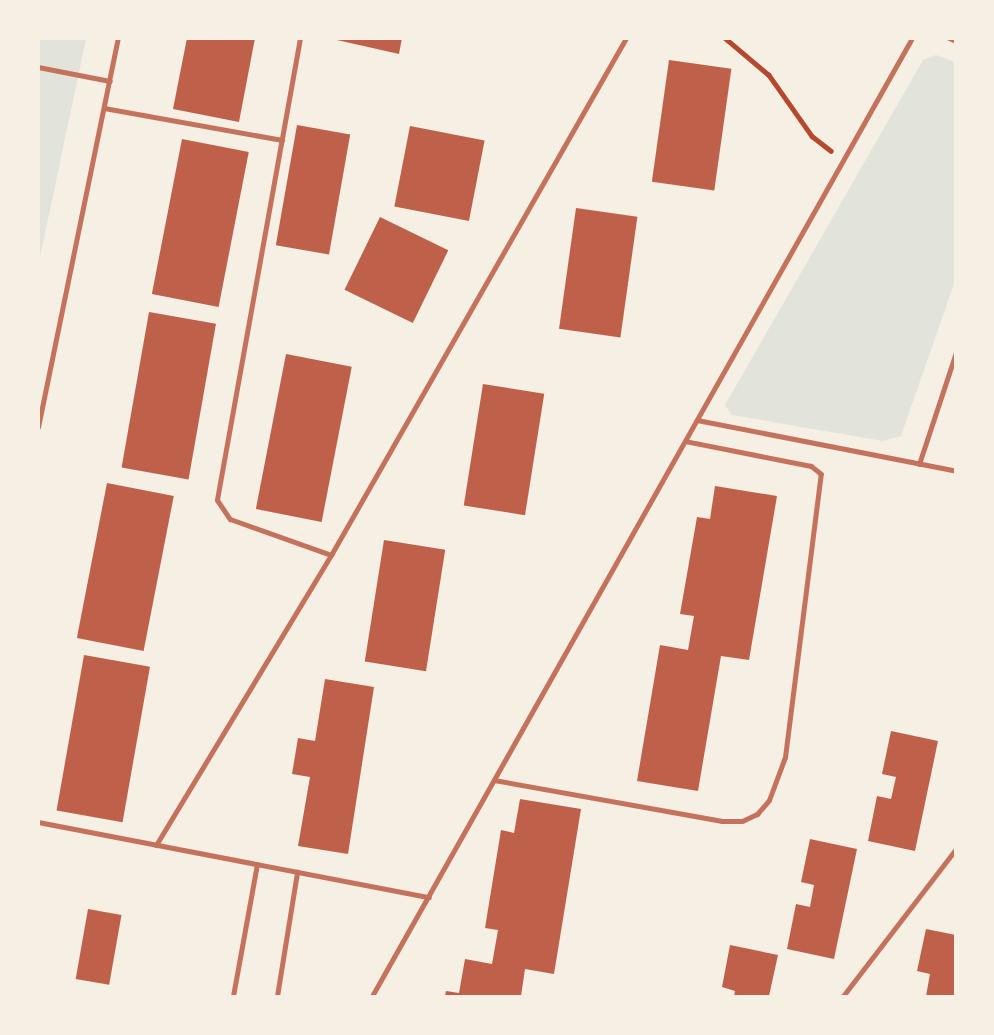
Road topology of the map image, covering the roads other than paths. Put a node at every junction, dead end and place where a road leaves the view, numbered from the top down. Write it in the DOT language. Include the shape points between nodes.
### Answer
graph roads {
  1 [pos="118,38"];
  2 [pos="300,38"];
  3 [pos="626,38"];
  4 [pos="912,38"];
  5 [pos="948,38"];
  6 [pos="956,41"];
  7 [pos="38,67"];
  8 [pos="110,81"];
  9 [pos="104,108"];
  10 [pos="282,140"];
  11 [pos="956,352"];
  12 [pos="697,420"];
  13 [pos="38,427"];
  14 [pos="685,442"];
  15 [pos="919,464"];
  16 [pos="956,471"];
  17 [pos="331,555"];
  18 [pos="494,780"];
  19 [pos="38,822"];
  20 [pos="156,845"];
  21 [pos="956,849"];
  22 [pos="257,864"];
  23 [pos="297,872"];
  24 [pos="429,897"];
  25 [pos="233,996"];
  26 [pos="277,996"];
  27 [pos="372,996"];
  28 [pos="844,996"];
  1 -- 8 [label="lane"];
  2 -- 10 [label="lane"];
  3 -- 17 [label="lane"];
  4 -- 12 [label="lane"];
  5 -- 6 [label="lane"];
  7 -- 8 [label="lane"];
  8 -- 9 [label="lane"];
  9 -- 10 [label="lane"];
  9 -- 13 [label="lane"];
  10 -- 17 [label="lane" via="217,499 230,519"];
  11 -- 15 [label="lane"];
  12 -- 14 [label="lane"];
  12 -- 15 [label="lane"];
  14 -- 18 [label="lane"];
  14 -- 18 [label="lane" via="811,466 821,474 785,757 769,800 757,814 742,821 723,821"];
  15 -- 16 [label="lane"];
  17 -- 20 [label="lane"];
  18 -- 24 [label="lane"];
  19 -- 20 [label="lane"];
  20 -- 22 [label="lane"];
  21 -- 28 [label="lane"];
  22 -- 23 [label="lane"];
  22 -- 25 [label="lane"];
  23 -- 24 [label="lane"];
  23 -- 26 [label="lane"];
  24 -- 27 [label="lane"];
}
